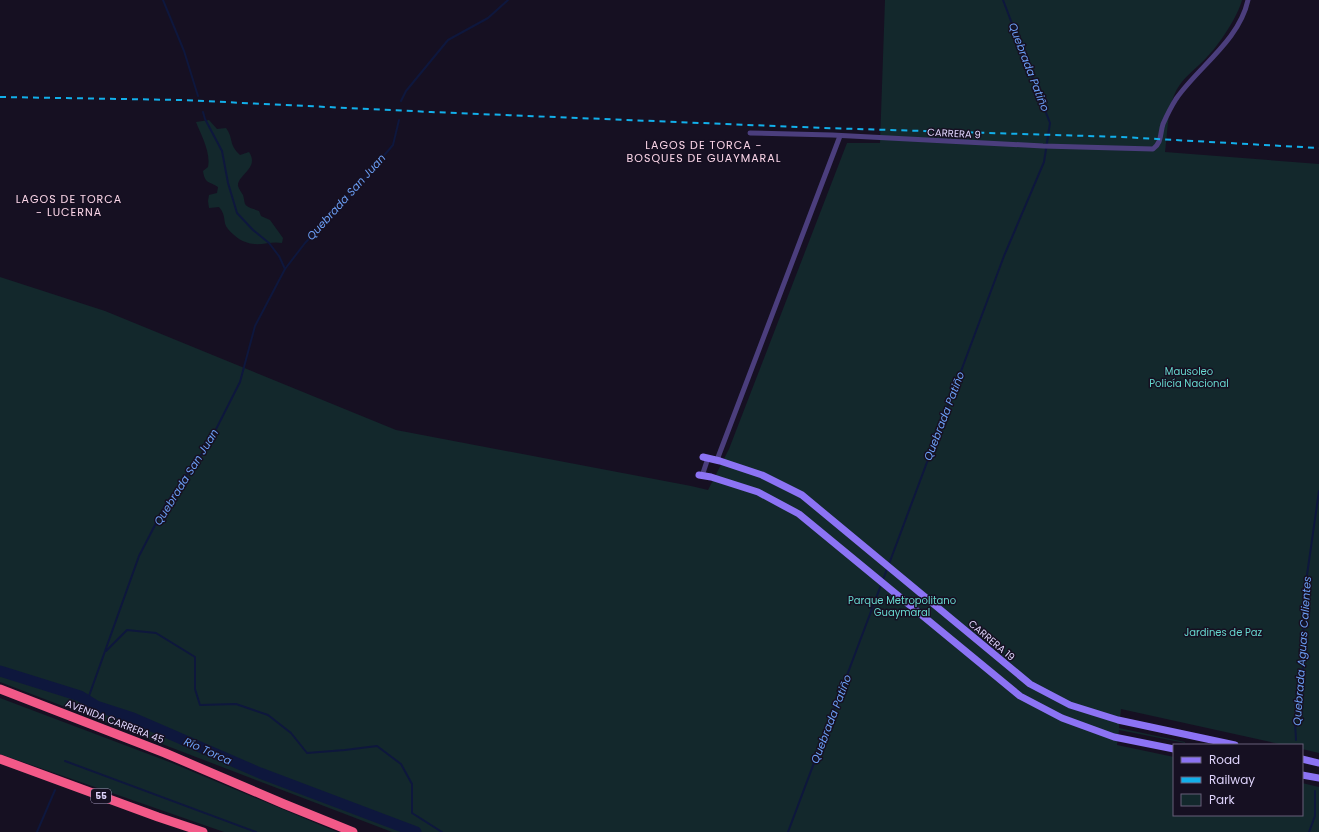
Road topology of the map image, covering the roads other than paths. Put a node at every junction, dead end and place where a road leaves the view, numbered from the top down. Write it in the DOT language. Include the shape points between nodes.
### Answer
graph roads {
  1 [pos="1248,0"];
  2 [pos="750,133"];
  3 [pos="840,136"];
  4 [pos="706,458"];
  5 [pos="717,460"];
  6 [pos="700,475"];
  7 [pos="0,689"];
  8 [pos="1230,744"];
  9 [pos="1173,749"];
  10 [pos="0,759"];
  11 [pos="1303,759"];
  12 [pos="1319,763"];
  13 [pos="1303,775"];
  14 [pos="1319,778"];
  15 [pos="203,832"];
  16 [pos="353,832"];
  1 -- 3 [label="street, CARRERA 9" via="1238,25 1226,42 1183,89 1170,108 1160,140 1153,149"];
  2 -- 3 [label="street, CARRERA 9"];
  3 -- 5 [label="street"];
  4 -- 5 [label="main road, CARRERA 19"];
  4 -- 6 [label="street"];
  5 -- 8 [label="main road, CARRERA 19" via="762,475 802,495 1030,684 1070,705 1118,720"];
  6 -- 9 [label="main road" via="758,492 799,514 1020,696 1062,718 1114,737"];
  7 -- 16 [label="highway, AVENIDA CARRERA 45" via="165,753"];
  10 -- 15 [label="highway, 55"];
  11 -- 12 [label="main road"];
  13 -- 14 [label="main road"];
}
